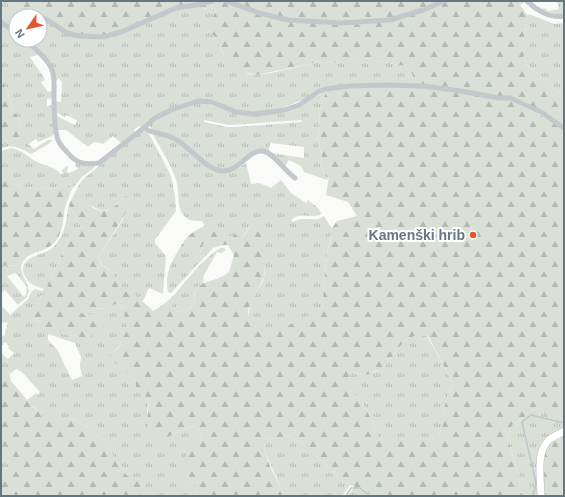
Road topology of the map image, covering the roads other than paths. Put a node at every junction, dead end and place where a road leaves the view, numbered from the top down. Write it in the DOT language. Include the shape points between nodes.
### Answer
graph roads {
  1 [pos="212,1"];
  2 [pos="226,1"];
  3 [pos="444,1"];
  4 [pos="527,1"];
  5 [pos="534,1"];
  6 [pos="564,16"];
  7 [pos="48,20"];
  8 [pos="34,48"];
  9 [pos="564,128"];
  10 [pos="147,130"];
  11 [pos="295,178"];
  12 [pos="564,431"];
  13 [pos="541,496"];
  1 -- 7 [label="street" via="176,8 103,37 67,33"];
  2 -- 3 [label="street" via="288,20 342,22 390,20"];
  4 -- 5 [label="street"];
  4 -- 6 [label="street" via="537,9 554,16"];
  8 -- 9 [label="street" via="52,69 57,139 74,161 81,163 99,163 155,118 198,101 253,114 284,110 299,105 326,89 351,86 422,86 510,98 541,112"];
  10 -- 11 [label="street" via="172,137 206,164 221,171 237,167 253,153 262,151 273,157"];
  12 -- 13 [label="street" via="544,446 541,456"];
}
